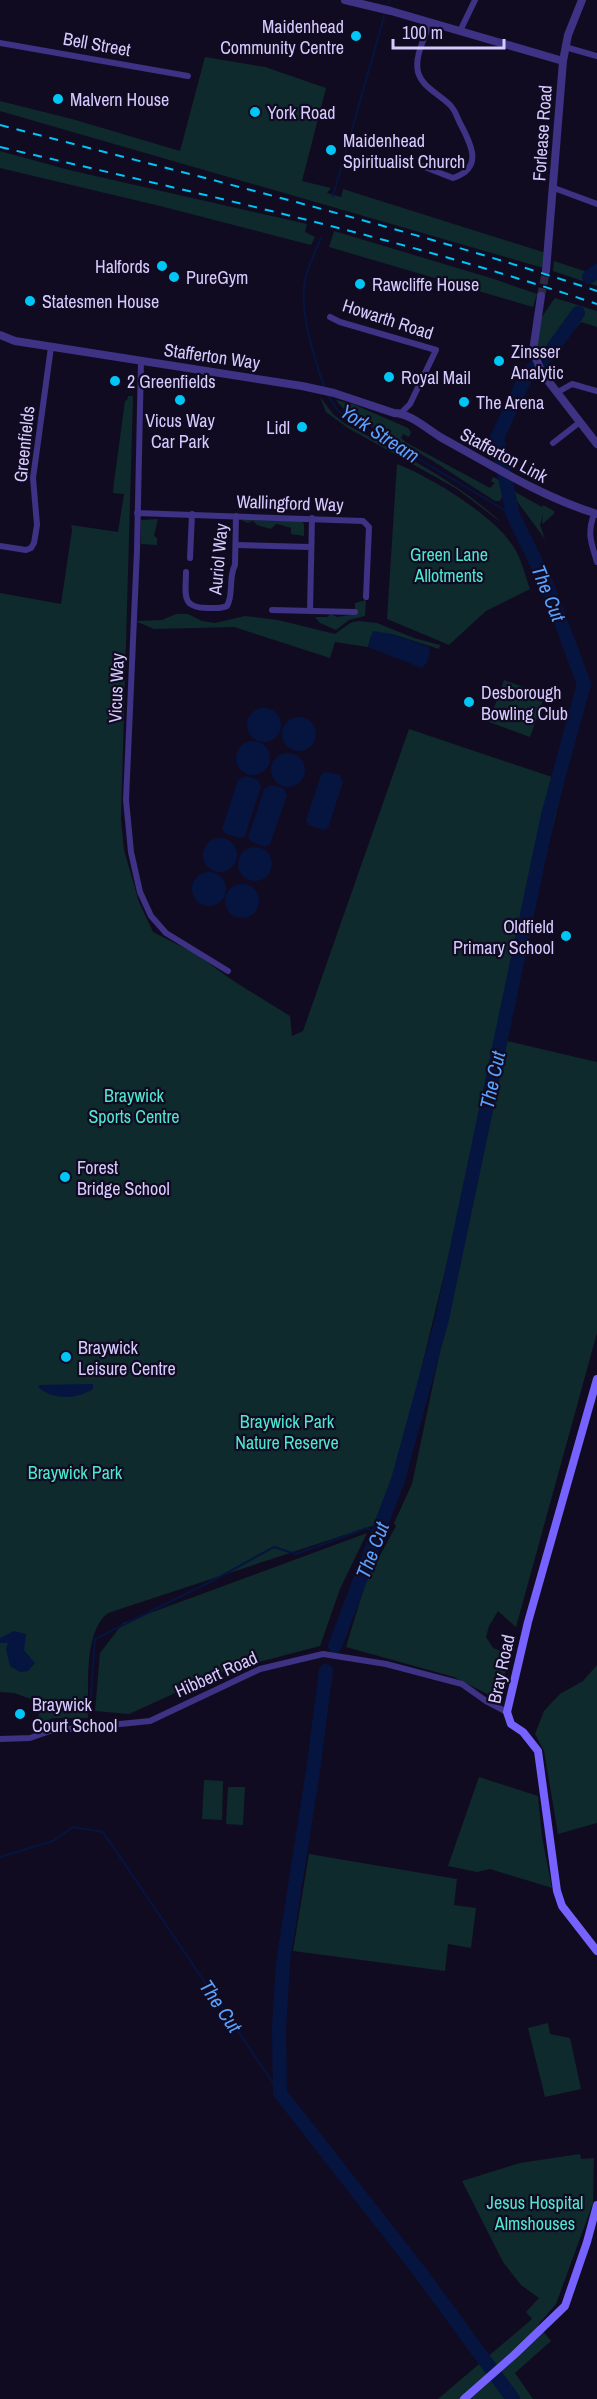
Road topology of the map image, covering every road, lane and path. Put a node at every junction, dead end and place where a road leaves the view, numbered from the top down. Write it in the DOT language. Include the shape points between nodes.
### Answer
graph roads {
  1 [pos="345,0"];
  2 [pos="474,0"];
  3 [pos="582,0"];
  4 [pos="430,22"];
  5 [pos="460,31"];
  6 [pos="0,43"];
  7 [pos="565,47"];
  8 [pos="597,56"];
  9 [pos="563,61"];
  10 [pos="188,76"];
  11 [pos="422,166"];
  12 [pos="554,188"];
  13 [pos="597,204"];
  14 [pos="546,271"];
  15 [pos="541,296"];
  16 [pos="330,316"];
  17 [pos="0,334"];
  18 [pos="15,341"];
  19 [pos="0,343"];
  20 [pos="51,347"];
  21 [pos="141,361"];
  22 [pos="597,390"];
  23 [pos="558,392"];
  24 [pos="401,413"];
  25 [pos="580,422"];
  26 [pos="553,443"];
  27 [pos="597,444"];
  28 [pos="137,513"];
  29 [pos="192,514"];
  30 [pos="596,514"];
  31 [pos="237,516"];
  32 [pos="312,518"];
  33 [pos="236,545"];
  34 [pos="0,546"];
  35 [pos="310,546"];
  36 [pos="190,558"];
  37 [pos="597,562"];
  38 [pos="186,572"];
  39 [pos="366,597"];
  40 [pos="272,610"];
  41 [pos="310,611"];
  42 [pos="355,612"];
  43 [pos="228,972"];
  44 [pos="597,1379"];
  45 [pos="507,1712"];
  46 [pos="0,1739"];
  47 [pos="597,1951"];
  48 [pos="597,2205"];
  49 [pos="466,2397"];
  1 -- 4 [label="street"];
  2 -- 5 [label="street"];
  3 -- 7 [label="street, Forlease Road"];
  4 -- 5 [label="street"];
  4 -- 11 [label="street" via="417,61 418,73 424,84 456,113 472,148 472,160 462,175 453,178"];
  5 -- 9 [label="street"];
  6 -- 10 [label="street, Bell Street"];
  7 -- 8 [label="street"];
  7 -- 9 [label="street, Forlease Road"];
  9 -- 12 [label="street, Forlease Road"];
  12 -- 13 [label="street"];
  12 -- 14 [label="street, Forlease Road"];
  15 -- 23 [label="street" via="533,351 542,373"];
  16 -- 24 [label="street, Howarth Road" via="436,350 410,404"];
  17 -- 18 [label="street, Stafferton Way"];
  18 -- 19 [label="street, Stafferton Way"];
  18 -- 20 [label="street, Stafferton Way"];
  20 -- 21 [label="street, Stafferton Way"];
  20 -- 34 [label="street, Greenfields" via="33,478 37,525 34,543 26,550"];
  21 -- 24 [label="street, Stafferton Way" via="302,386"];
  21 -- 28 [label="street, Vicus Way"];
  22 -- 23 [label="street" via="572,384"];
  23 -- 25 [label="street"];
  24 -- 30 [label="street, Stafferton Link" via="563,503"];
  25 -- 26 [label="street"];
  25 -- 27 [label="street"];
  28 -- 29 [label="street, Wallingford Way"];
  28 -- 43 [label="street, Vicus Way" via="126,800 131,852 140,892 151,916 166,933"];
  29 -- 31 [label="street, Wallingford Way"];
  29 -- 36 [label="street"];
  30 -- 37 [label="street" via="590,538"];
  31 -- 32 [label="street, Wallingford Way"];
  31 -- 33 [label="street, Auriol Way"];
  32 -- 35 [label="street"];
  32 -- 39 [label="street, Wallingford Way" via="368,524"];
  33 -- 35 [label="street"];
  33 -- 38 [label="street, Auriol Way" via="229,605 222,609 191,605 186,599"];
  35 -- 41 [label="street"];
  40 -- 41 [label="street"];
  41 -- 42 [label="street"];
  44 -- 45 [label="main road, Bray Road" via="528,1622"];
  45 -- 46 [label="street, Hibbert Road" via="462,1684 386,1664 323,1654 260,1669 150,1721"];
  45 -- 47 [label="main road, Bray Road" via="511,1724 538,1751 562,1906"];
  48 -- 49 [label="main road" via="565,2306"];
}
